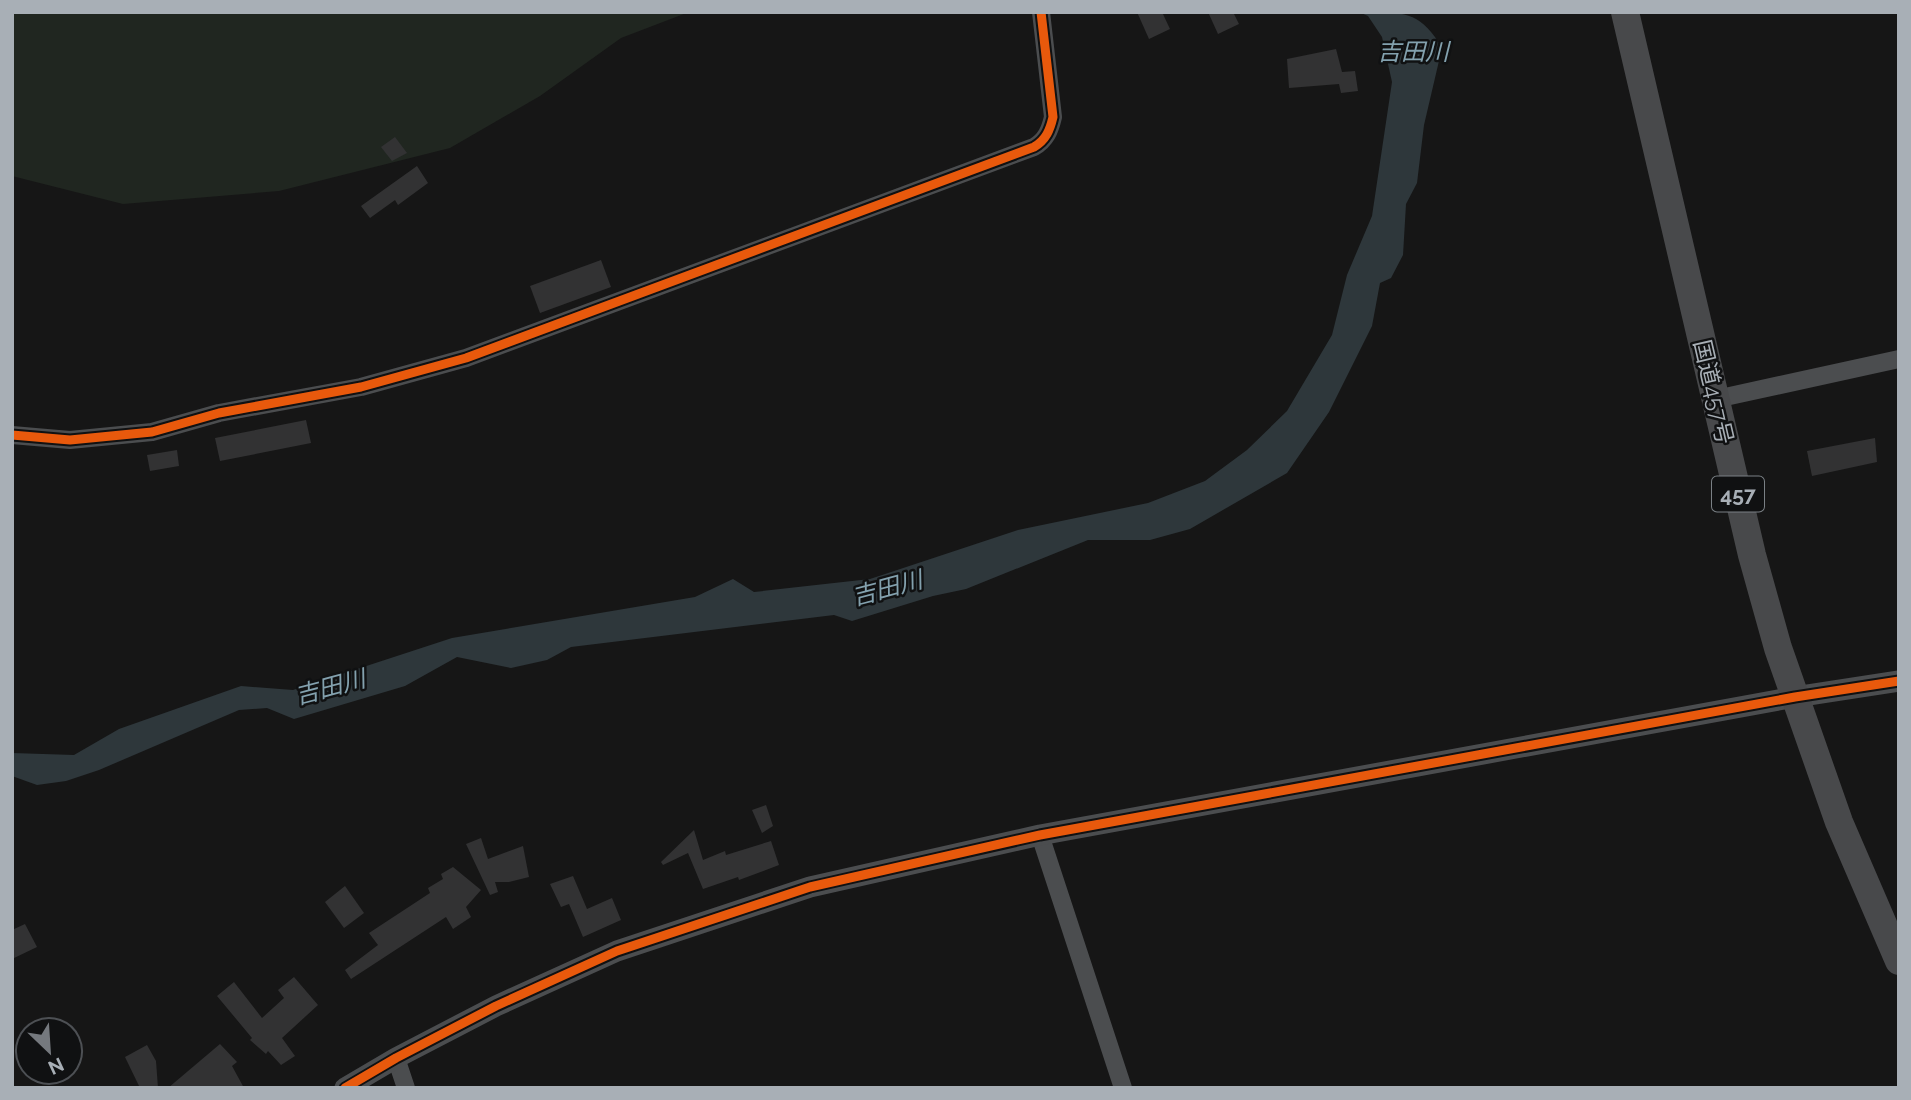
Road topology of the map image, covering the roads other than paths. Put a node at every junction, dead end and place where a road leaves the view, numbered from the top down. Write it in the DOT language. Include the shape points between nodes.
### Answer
graph roads {
  1 [pos="1041,12"];
  2 [pos="1625,12"];
  3 [pos="1899,359"];
  4 [pos="1716,399"];
  5 [pos="12,435"];
  6 [pos="1899,681"];
  7 [pos="1795,697"];
  8 [pos="1040,835"];
  9 [pos="1899,961"];
  10 [pos="396,1058"];
  11 [pos="345,1088"];
  12 [pos="406,1088"];
  13 [pos="1123,1088"];
  1 -- 5 [label="street" via="1053,117 1049,131 1034,147 466,358 361,387 219,413 152,432 70,440"];
  2 -- 4 [label="highway, 国道457号 / 457"];
  3 -- 4 [label="street"];
  4 -- 7 [label="highway, 国道457号 / 457" via="1752,555"];
  6 -- 7 [label="street"];
  7 -- 8 [label="street"];
  7 -- 9 [label="highway, 国道457号 / 457" via="1839,822"];
  8 -- 10 [label="street" via="810,887 617,951"];
  8 -- 13 [label="street"];
  10 -- 11 [label="street"];
  10 -- 12 [label="street"];
}
